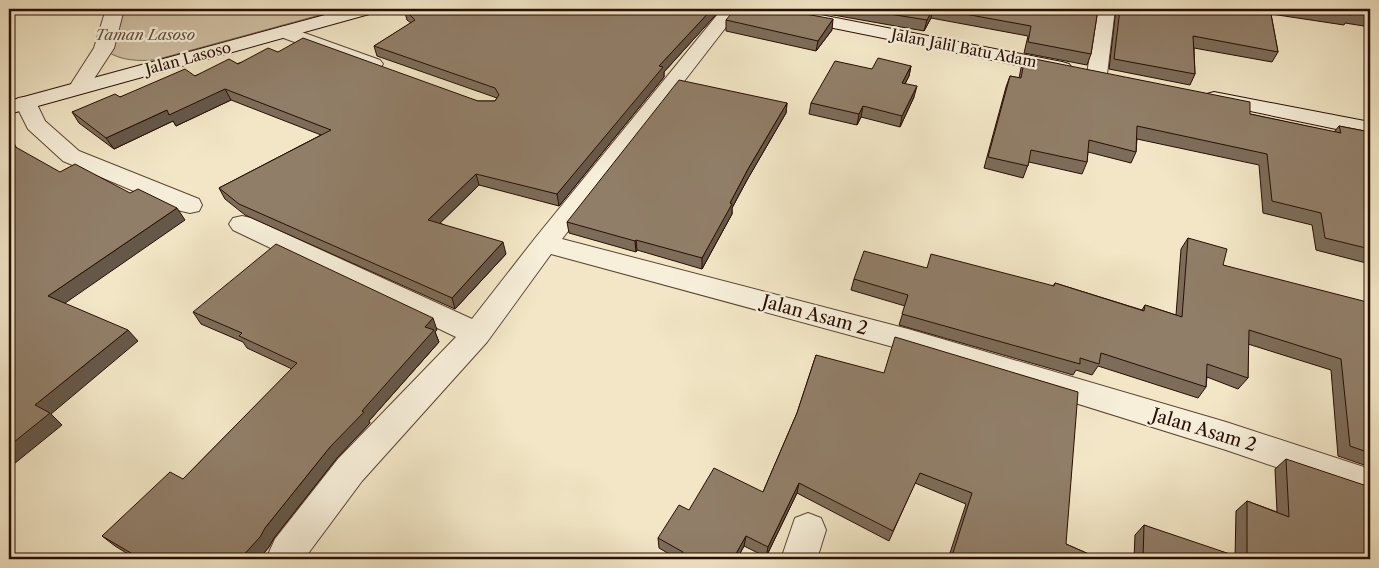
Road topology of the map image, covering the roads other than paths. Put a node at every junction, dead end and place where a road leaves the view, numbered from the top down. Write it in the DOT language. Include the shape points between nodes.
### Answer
graph roads {
  1 [pos="115,9"];
  2 [pos="367,9"];
  3 [pos="731,9"];
  4 [pos="764,9"];
  5 [pos="1106,9"];
  6 [pos="285,32"];
  7 [pos="387,68"];
  8 [pos="1096,74"];
  9 [pos="1116,78"];
  10 [pos="79,87"];
  11 [pos="1194,94"];
  12 [pos="17,106"];
  13 [pos="1370,129"];
  14 [pos="190,205"];
  15 [pos="242,224"];
  16 [pos="545,243"];
  17 [pos="477,334"];
  18 [pos="1370,484"];
  19 [pos="284,559"];
  1 -- 10 [label="street" via="104,48"];
  2 -- 6 [label="street, Jalan Lasoso"];
  3 -- 16 [label="street"];
  4 -- 8 [label="street, Jalan Jalil Batu Adam"];
  5 -- 8 [label="street"];
  6 -- 7 [label="street"];
  6 -- 10 [label="street, Jalan Lasoso"];
  8 -- 9 [label="street, Jalan Jalil Batu Adam"];
  10 -- 12 [label="street, Jalan Lasoso"];
  11 -- 13 [label="street"];
  12 -- 14 [label="street" via="71,156"];
  15 -- 17 [label="street"];
  16 -- 17 [label="street"];
  16 -- 18 [label="street, Jalan Asam 2" via="908,340 1226,436"];
  17 -- 19 [label="street" via="350,470"];
}
